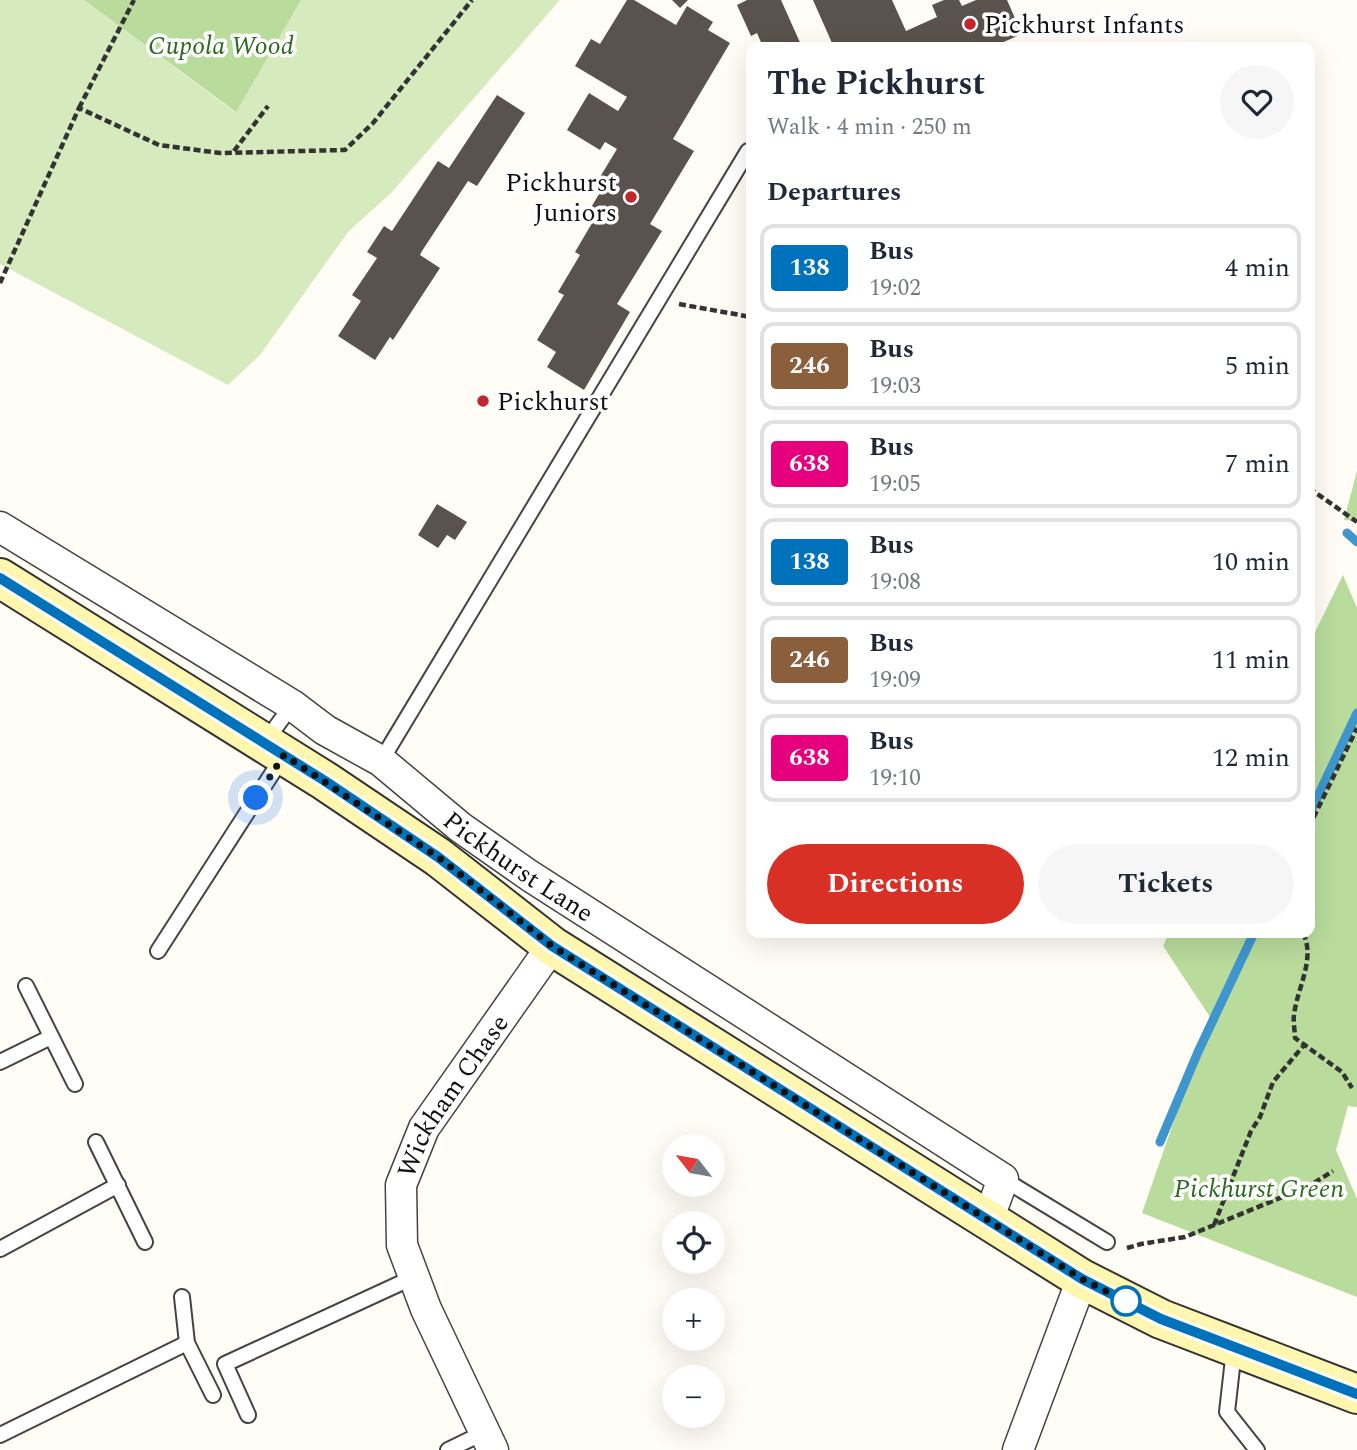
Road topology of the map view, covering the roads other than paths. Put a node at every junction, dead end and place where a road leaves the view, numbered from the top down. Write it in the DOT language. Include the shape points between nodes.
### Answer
graph roads {
  1 [pos="746,154"];
  2 [pos="0,527"];
  3 [pos="0,578"];
  4 [pos="292,705"];
  5 [pos="274,749"];
  6 [pos="382,761"];
  7 [pos="449,842"];
  8 [pos="552,946"];
  9 [pos="158,951"];
  10 [pos="26,986"];
  11 [pos="51,1037"];
  12 [pos="0,1062"];
  13 [pos="75,1084"];
  14 [pos="96,1142"];
  15 [pos="1003,1179"];
  16 [pos="117,1185"];
  17 [pos="988,1220"];
  18 [pos="145,1242"];
  19 [pos="1107,1242"];
  20 [pos="0,1249"];
  21 [pos="414,1277"];
  22 [pos="1082,1279"];
  23 [pos="182,1297"];
  24 [pos="187,1343"];
  25 [pos="1234,1348"];
  26 [pos="1357,1394"];
  27 [pos="213,1395"];
  28 [pos="248,1415"];
  29 [pos="0,1435"];
  30 [pos="489,1441"];
  31 [pos="448,1450"];
  32 [pos="1018,1450"];
  33 [pos="1257,1450"];
  1 -- 6 [label="lane"];
  2 -- 4 [label="street, Pickhurst Lane"];
  3 -- 5 [label="main road, Pickhurst Lane"];
  4 -- 5 [label="lane"];
  4 -- 6 [label="street, Pickhurst Lane"];
  5 -- 7 [label="main road, Pickhurst Lane"];
  5 -- 9 [label="lane"];
  6 -- 7 [label="street, Pickhurst Lane"];
  7 -- 8 [label="main road, Pickhurst Lane"];
  7 -- 15 [label="street, Pickhurst Lane" via="530,876"];
  8 -- 17 [label="main road, Pickhurst Lane"];
  8 -- 21 [label="street, Wickham Chase" via="424,1128 401,1185 402,1245"];
  10 -- 11 [label="lane"];
  11 -- 12 [label="lane"];
  11 -- 13 [label="lane"];
  14 -- 16 [label="lane"];
  15 -- 17 [label="street"];
  15 -- 19 [label="lane"];
  16 -- 18 [label="lane"];
  16 -- 20 [label="lane"];
  17 -- 22 [label="main road, Pickhurst Lane"];
  21 -- 28 [label="lane" via="225,1364"];
  21 -- 30 [label="street, Wickham Chase"];
  22 -- 25 [label="main road, Pickhurst Lane" via="1161,1319"];
  22 -- 32 [label="street"];
  23 -- 24 [label="lane"];
  24 -- 27 [label="lane"];
  24 -- 29 [label="lane"];
  25 -- 26 [label="main road, Pickhurst Lane"];
  25 -- 33 [label="lane" via="1227,1412"];
  30 -- 31 [label="lane"];
}
